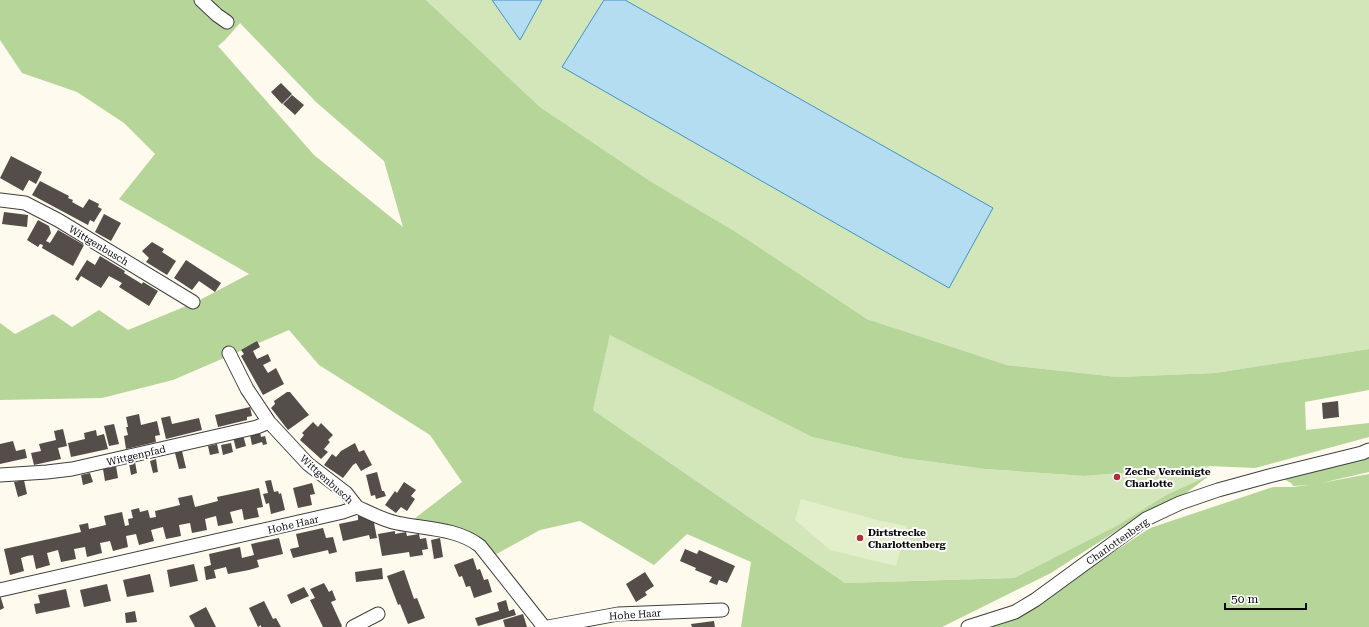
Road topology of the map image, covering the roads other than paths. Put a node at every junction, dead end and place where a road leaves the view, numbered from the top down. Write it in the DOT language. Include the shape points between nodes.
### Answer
graph roads {
  1 [pos="201,0"];
  2 [pos="227,22"];
  3 [pos="0,200"];
  4 [pos="193,302"];
  5 [pos="229,353"];
  6 [pos="269,422"];
  7 [pos="1369,450"];
  8 [pos="0,475"];
  9 [pos="357,507"];
  10 [pos="0,590"];
  11 [pos="722,610"];
  12 [pos="378,614"];
  13 [pos="353,627"];
  14 [pos="544,627"];
  15 [pos="548,627"];
  16 [pos="968,627"];
  1 -- 2 [label="street"];
  3 -- 4 [label="street, Wittgenbusch" via="25,203 58,220"];
  5 -- 6 [label="street, Wittgenbusch" via="247,389"];
  6 -- 8 [label="street, Wittgenpfad" via="257,427 72,469"];
  6 -- 9 [label="street, Wittgenbusch" via="308,464 346,493"];
  7 -- 16 [label="street, Charlottenberg" via="1218,490 1180,503 1146,519 1015,612"];
  9 -- 10 [label="street, Hohe Haar"];
  9 -- 14 [label="street" via="382,519 458,534 473,541 480,546"];
  11 -- 15 [label="street, Hohe Haar" via="618,614"];
  12 -- 13 [label="street"];
}
